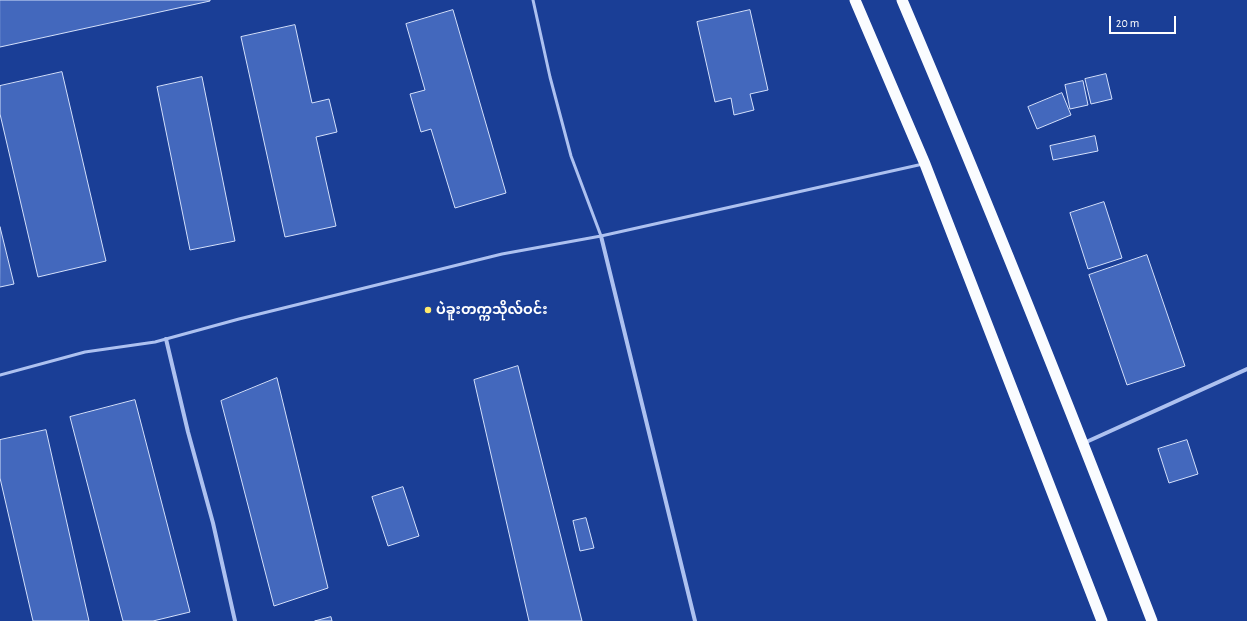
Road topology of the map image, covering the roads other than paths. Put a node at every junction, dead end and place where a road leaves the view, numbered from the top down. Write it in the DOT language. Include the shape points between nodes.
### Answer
graph roads {
  1 [pos="533,0"];
  2 [pos="854,0"];
  3 [pos="902,0"];
  4 [pos="925,164"];
  5 [pos="601,236"];
  6 [pos="166,339"];
  7 [pos="1247,369"];
  8 [pos="0,375"];
  9 [pos="1083,443"];
  10 [pos="235,621"];
  11 [pos="695,621"];
  12 [pos="1102,621"];
  13 [pos="1152,621"];
  1 -- 5 [label="lane" via="571,156"];
  2 -- 4 [label="highway"];
  3 -- 9 [label="highway"];
  4 -- 5 [label="lane"];
  4 -- 12 [label="highway"];
  5 -- 6 [label="lane" via="502,254"];
  5 -- 11 [label="street"];
  6 -- 8 [label="lane" via="85,352"];
  6 -- 10 [label="street"];
  7 -- 9 [label="street"];
  9 -- 13 [label="highway"];
}
